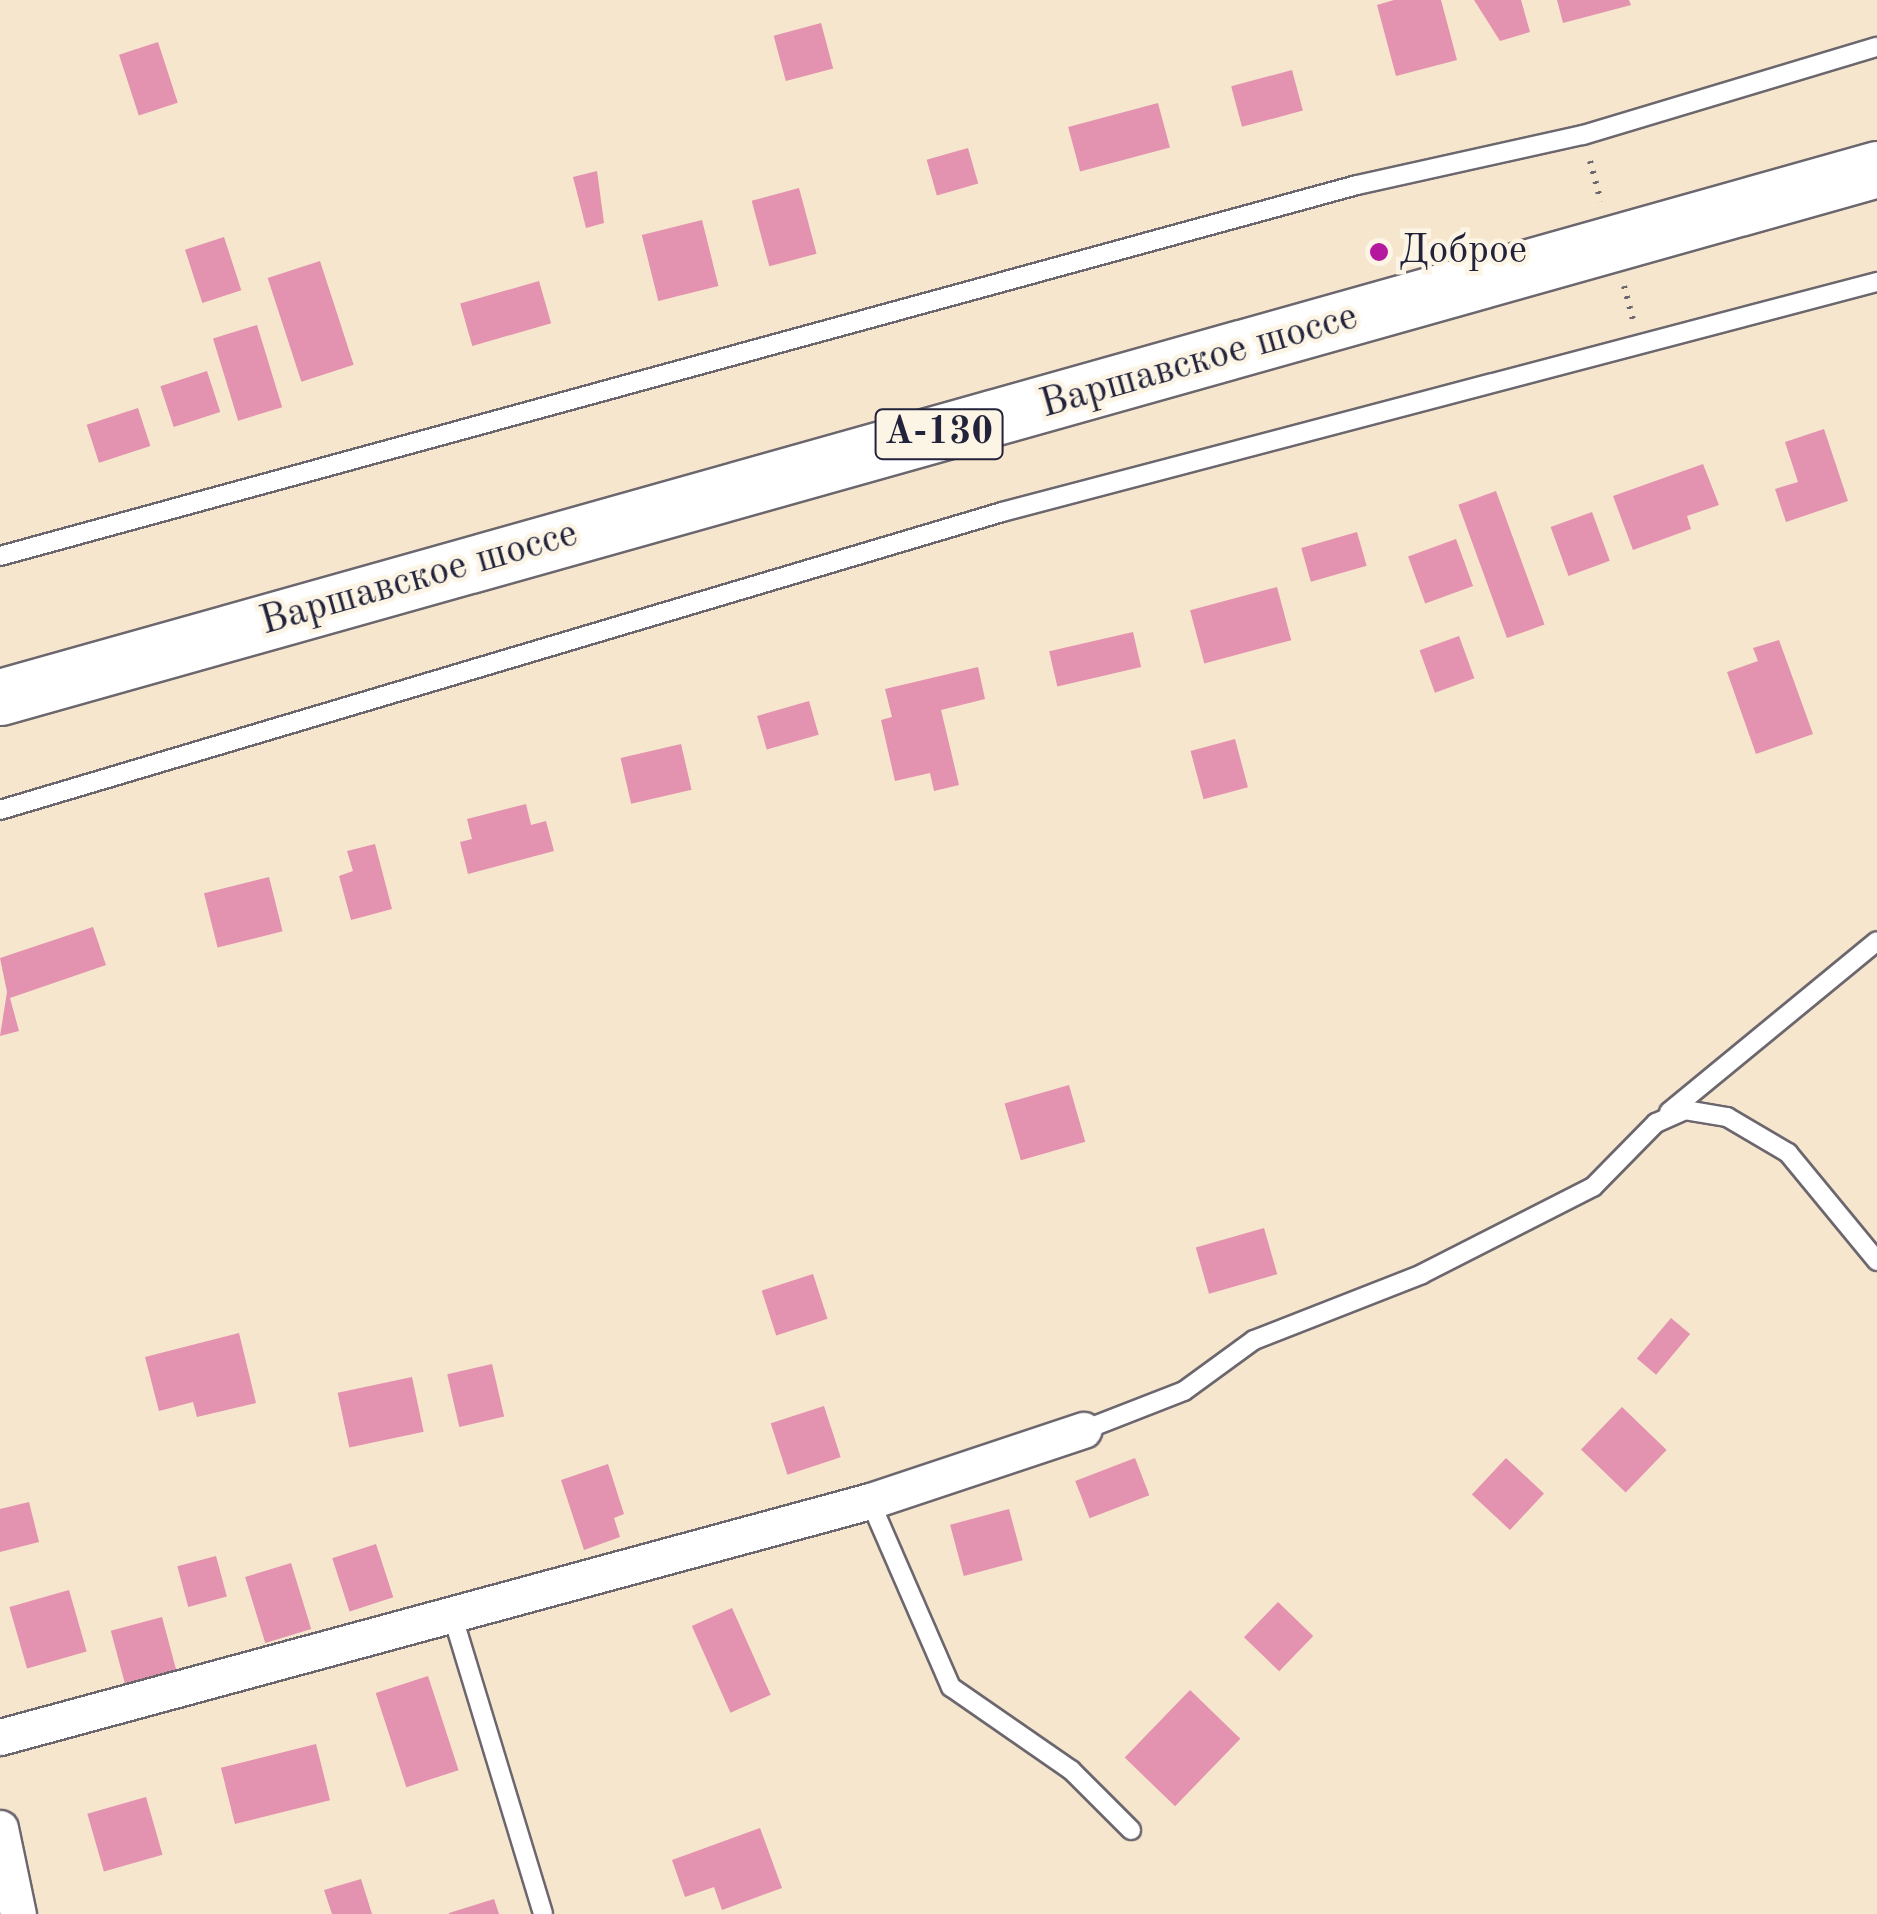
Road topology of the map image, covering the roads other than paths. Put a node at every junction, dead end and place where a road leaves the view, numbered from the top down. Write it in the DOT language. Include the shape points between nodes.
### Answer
graph roads {
  1 [pos="1877,47"];
  2 [pos="1877,169"];
  3 [pos="1877,282"];
  4 [pos="0,556"];
  5 [pos="0,697"];
  6 [pos="0,810"];
  7 [pos="1877,941"];
  8 [pos="1656,1123"];
  9 [pos="1877,1261"];
  10 [pos="1084,1430"];
  11 [pos="870,1501"];
  12 [pos="452,1614"];
  13 [pos="0,1737"];
  14 [pos="0,1828"];
  15 [pos="1131,1830"];
  16 [pos="18,1914"];
  17 [pos="543,1914"];
  1 -- 4 [label="lane" via="1583,135 1357,186"];
  2 -- 5 [label="main road, Варшавское шоссе / А-130"];
  3 -- 6 [label="lane" via="1002,512"];
  7 -- 8 [label="lane"];
  8 -- 9 [label="lane" via="1685,1110 1727,1117 1788,1153"];
  8 -- 10 [label="lane" via="1593,1187 1422,1274 1254,1340 1184,1391"];
  10 -- 11 [label="street"];
  11 -- 12 [label="street"];
  11 -- 15 [label="lane" via="951,1687 1071,1770"];
  12 -- 13 [label="street"];
  12 -- 17 [label="lane"];
  14 -- 16 [label="street"];
}
